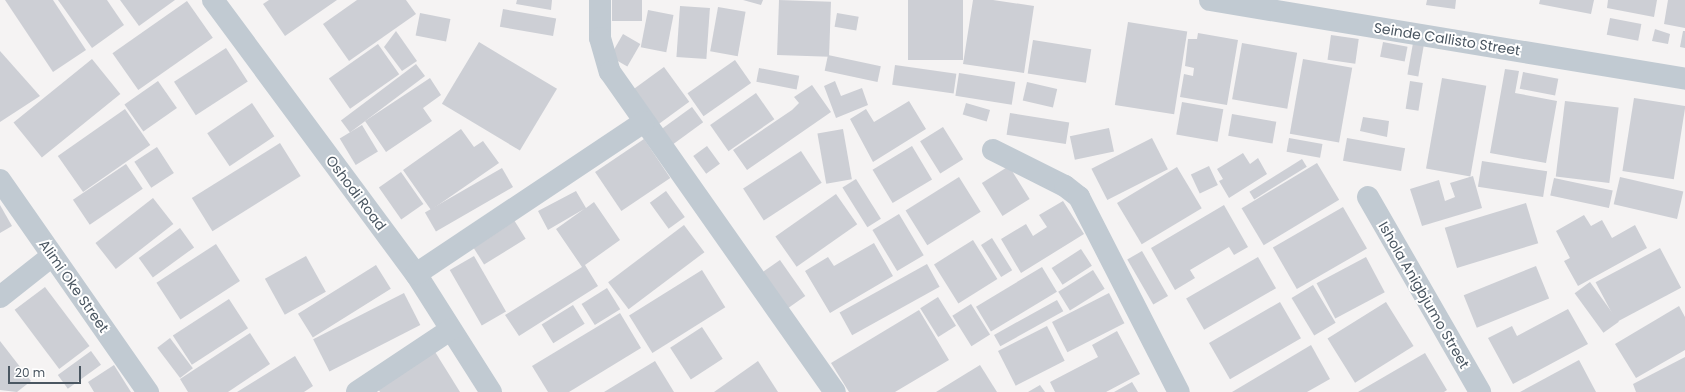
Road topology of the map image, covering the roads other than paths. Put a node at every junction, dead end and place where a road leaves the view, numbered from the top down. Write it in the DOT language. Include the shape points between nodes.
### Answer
graph roads {
  1 [pos="213,0"];
  2 [pos="600,0"];
  3 [pos="1222,1"];
  4 [pos="1685,79"];
  5 [pos="644,122"];
  6 [pos="993,150"];
  7 [pos="0,180"];
  8 [pos="1368,197"];
  9 [pos="52,256"];
  10 [pos="416,274"];
  11 [pos="0,297"];
  12 [pos="450,330"];
  13 [pos="148,392"];
  14 [pos="357,392"];
  15 [pos="491,392"];
  16 [pos="835,392"];
  17 [pos="1179,392"];
  18 [pos="1480,392"];
  1 -- 10 [label="street, Oshodi Road"];
  2 -- 5 [label="street" via="600,38 610,72"];
  3 -- 4 [label="street, Seinde Callisto Street"];
  5 -- 10 [label="street"];
  5 -- 16 [label="street"];
  6 -- 17 [label="street" via="1066,186 1079,197"];
  7 -- 9 [label="street, Alimi Oke Street"];
  8 -- 18 [label="street, Ishola Anigbjumo Street"];
  9 -- 11 [label="street"];
  9 -- 13 [label="street, Alimi Oke Street"];
  10 -- 12 [label="street, Oshodi Road"];
  12 -- 14 [label="street"];
  12 -- 15 [label="street, Oshodi Road"];
}
